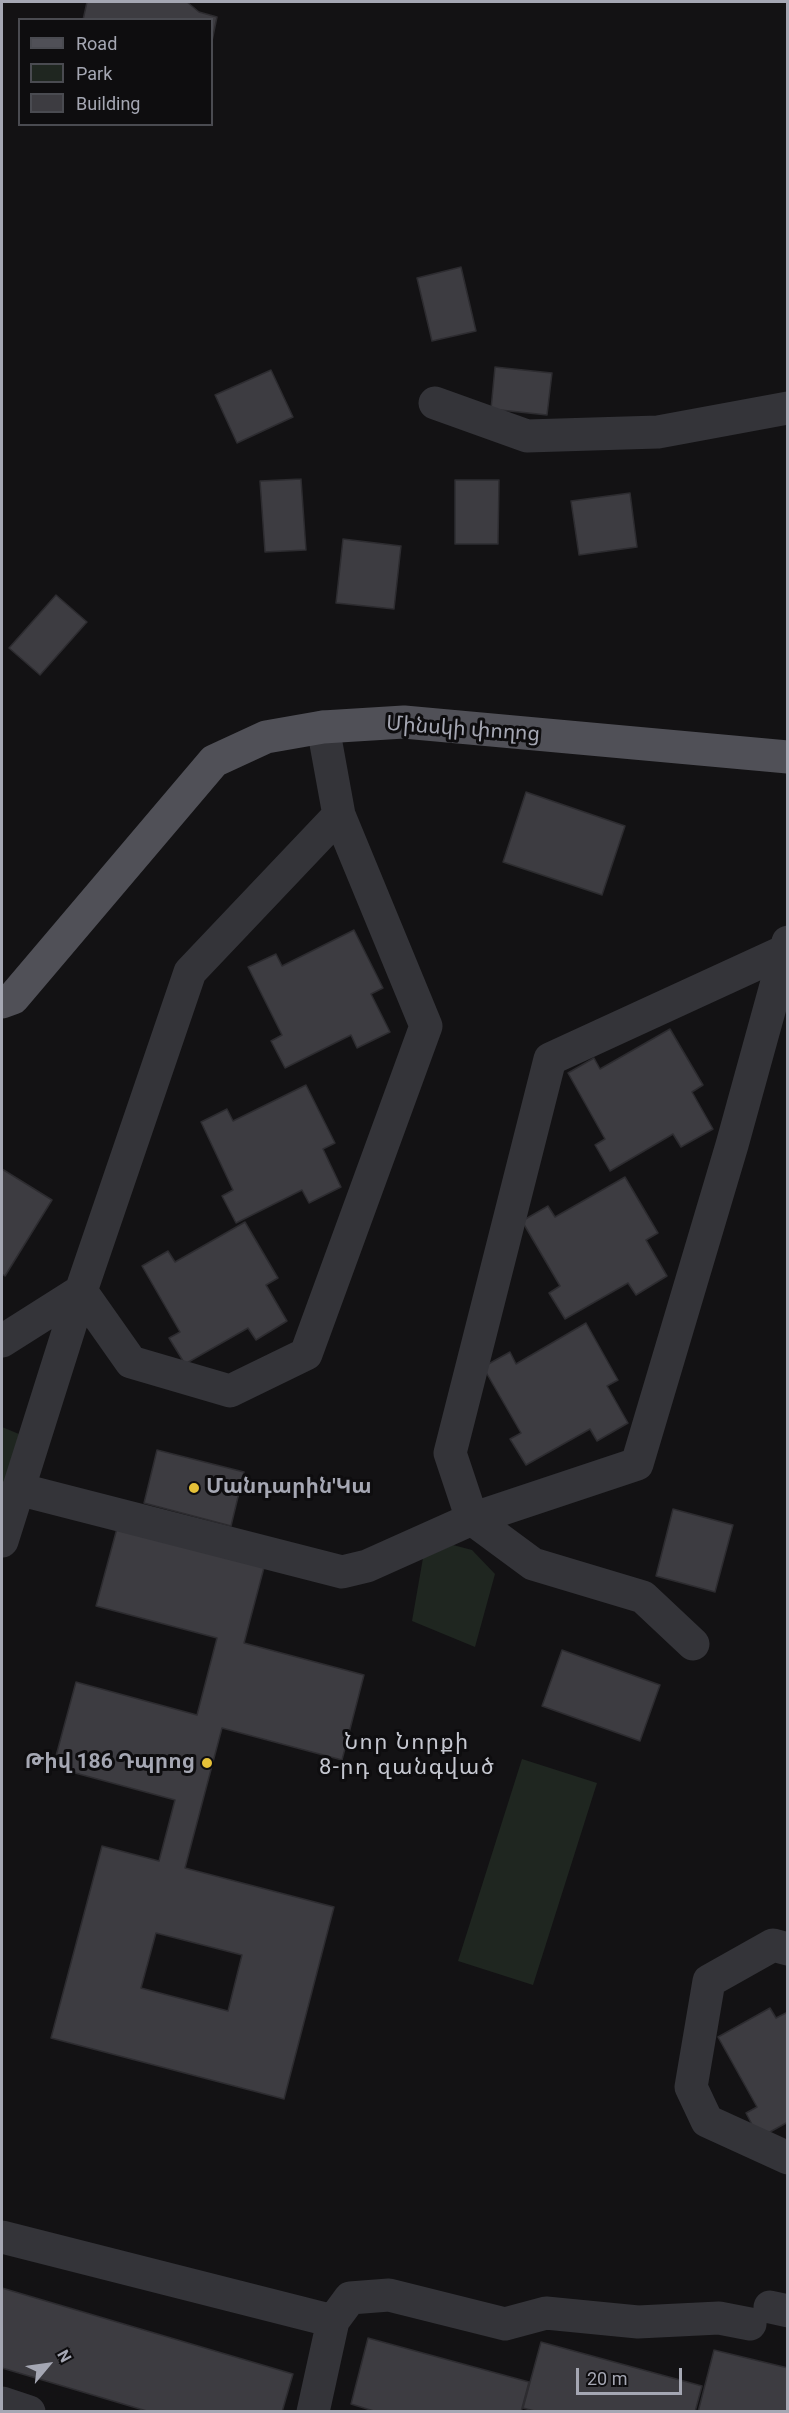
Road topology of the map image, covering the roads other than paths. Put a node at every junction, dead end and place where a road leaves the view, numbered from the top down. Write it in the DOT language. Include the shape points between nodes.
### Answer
graph roads {
  1 [pos="435,403"];
  2 [pos="788,408"];
  3 [pos="323,727"];
  4 [pos="788,757"];
  5 [pos="339,814"];
  6 [pos="786,946"];
  7 [pos="2,1002"];
  8 [pos="81,1291"];
  9 [pos="2,1341"];
  10 [pos="18,1489"];
  11 [pos="472,1519"];
  12 [pos="2,1541"];
  13 [pos="693,1644"];
  14 [pos="788,1949"];
  15 [pos="788,2158"];
  16 [pos="2,2237"];
  17 [pos="769,2314"];
  18 [pos="333,2321"];
  19 [pos="2,2403"];
  20 [pos="29,2412"];
  21 [pos="313,2412"];
  1 -- 2 [label="lane" via="527,436 658,432"];
  3 -- 4 [label="main road, Մինսկի փողոց" via="404,722"];
  3 -- 5 [label="lane"];
  3 -- 7 [label="main road, Մինսկի փողոց" via="266,737 214,762 13,998"];
  5 -- 8 [label="lane" via="190,972"];
  5 -- 8 [label="lane" via="426,1026 306,1354 230,1391 131,1362"];
  6 -- 11 [label="lane" via="637,1464"];
  6 -- 11 [label="lane" via="550,1059 450,1453"];
  8 -- 9 [label="lane"];
  8 -- 10 [label="lane"];
  10 -- 11 [label="lane" via="342,1572 368,1566"];
  10 -- 12 [label="lane"];
  11 -- 13 [label="lane" via="533,1564 644,1597"];
  14 -- 15 [label="lane" via="773,1945 709,1981 692,2087 706,2121"];
  16 -- 18 [label="lane"];
  17 -- 18 [label="lane" via="638,2322 546,2313 505,2324 389,2295 350,2298"];
  18 -- 21 [label="lane"];
  19 -- 20 [label="lane"];
}
